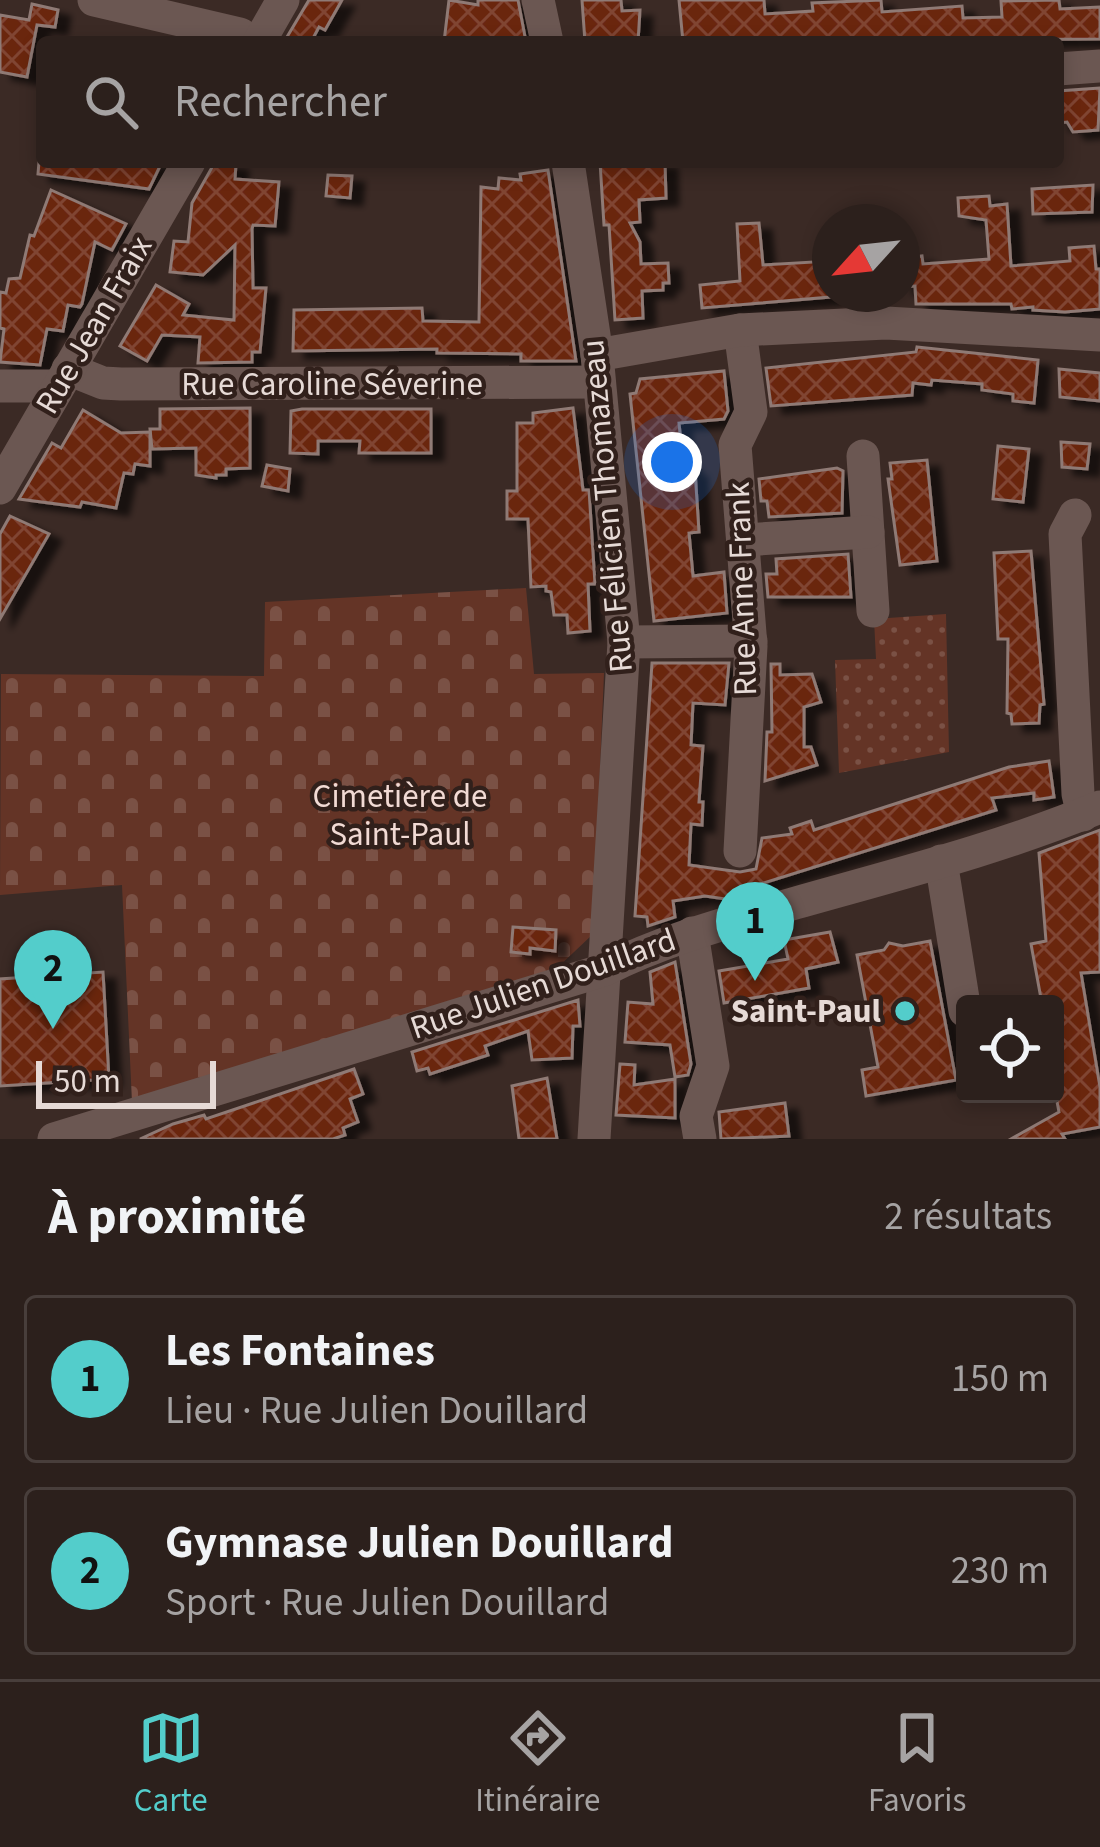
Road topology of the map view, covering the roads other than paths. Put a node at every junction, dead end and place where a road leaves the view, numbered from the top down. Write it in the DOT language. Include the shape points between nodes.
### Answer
graph roads {
  1 [pos="94,0"];
  2 [pos="283,0"];
  3 [pos="538,0"];
  4 [pos="244,36"];
  5 [pos="260,36"];
  6 [pos="546,36"];
  7 [pos="1100,66"];
  8 [pos="1064,69"];
  9 [pos="185,168"];
  10 [pos="569,168"];
  11 [pos="740,331"];
  12 [pos="1100,335"];
  13 [pos="597,369"];
  14 [pos="63,377"];
  15 [pos="0,386"];
  16 [pos="862,456"];
  17 [pos="0,488"];
  18 [pos="1076,515"];
  19 [pos="868,532"];
  20 [pos="744,540"];
  21 [pos="873,611"];
  22 [pos="751,641"];
  23 [pos="624,642"];
  24 [pos="1091,811"];
  25 [pos="740,851"];
  26 [pos="941,861"];
  27 [pos="692,934"];
  28 [pos="604,970"];
  29 [pos="962,995"];
  30 [pos="54,1139"];
  31 [pos="594,1139"];
  32 [pos="700,1139"];
  1 -- 4 [label="street"];
  2 -- 5 [label="street"];
  3 -- 6 [label="street"];
  7 -- 8 [label="street"];
  9 -- 14 [label="street, Rue Jean Fraix"];
  10 -- 13 [label="street, Rue Félicien Thomazeau"];
  11 -- 12 [label="street, Rue Caroline Séverine" via="886,323"];
  11 -- 13 [label="street, Rue Caroline Séverine"];
  11 -- 20 [label="street, Rue Anne Frank" via="751,412 735,446"];
  13 -- 14 [label="street, Rue Caroline Séverine" via="122,384"];
  13 -- 23 [label="street, Rue Félicien Thomazeau"];
  14 -- 15 [label="street, Rue Caroline Séverine"];
  14 -- 17 [label="street, Rue Jean Fraix"];
  16 -- 19 [label="street"];
  18 -- 24 [label="street" via="1065,534 1078,794"];
  19 -- 20 [label="street"];
  19 -- 21 [label="street"];
  20 -- 22 [label="street, Rue Anne Frank"];
  22 -- 23 [label="street"];
  22 -- 25 [label="street, Rue Anne Frank"];
  23 -- 28 [label="street, Rue Félicien Thomazeau"];
  24 -- 26 [label="street, Rue Julien Douillard"];
  26 -- 27 [label="street, Rue Julien Douillard"];
  26 -- 29 [label="street"];
  27 -- 28 [label="street, Rue Julien Douillard"];
  27 -- 32 [label="street" via="712,1066 696,1115"];
  28 -- 30 [label="street, Rue Julien Douillard"];
  28 -- 31 [label="street, Rue Félicien Thomazeau"];
}
